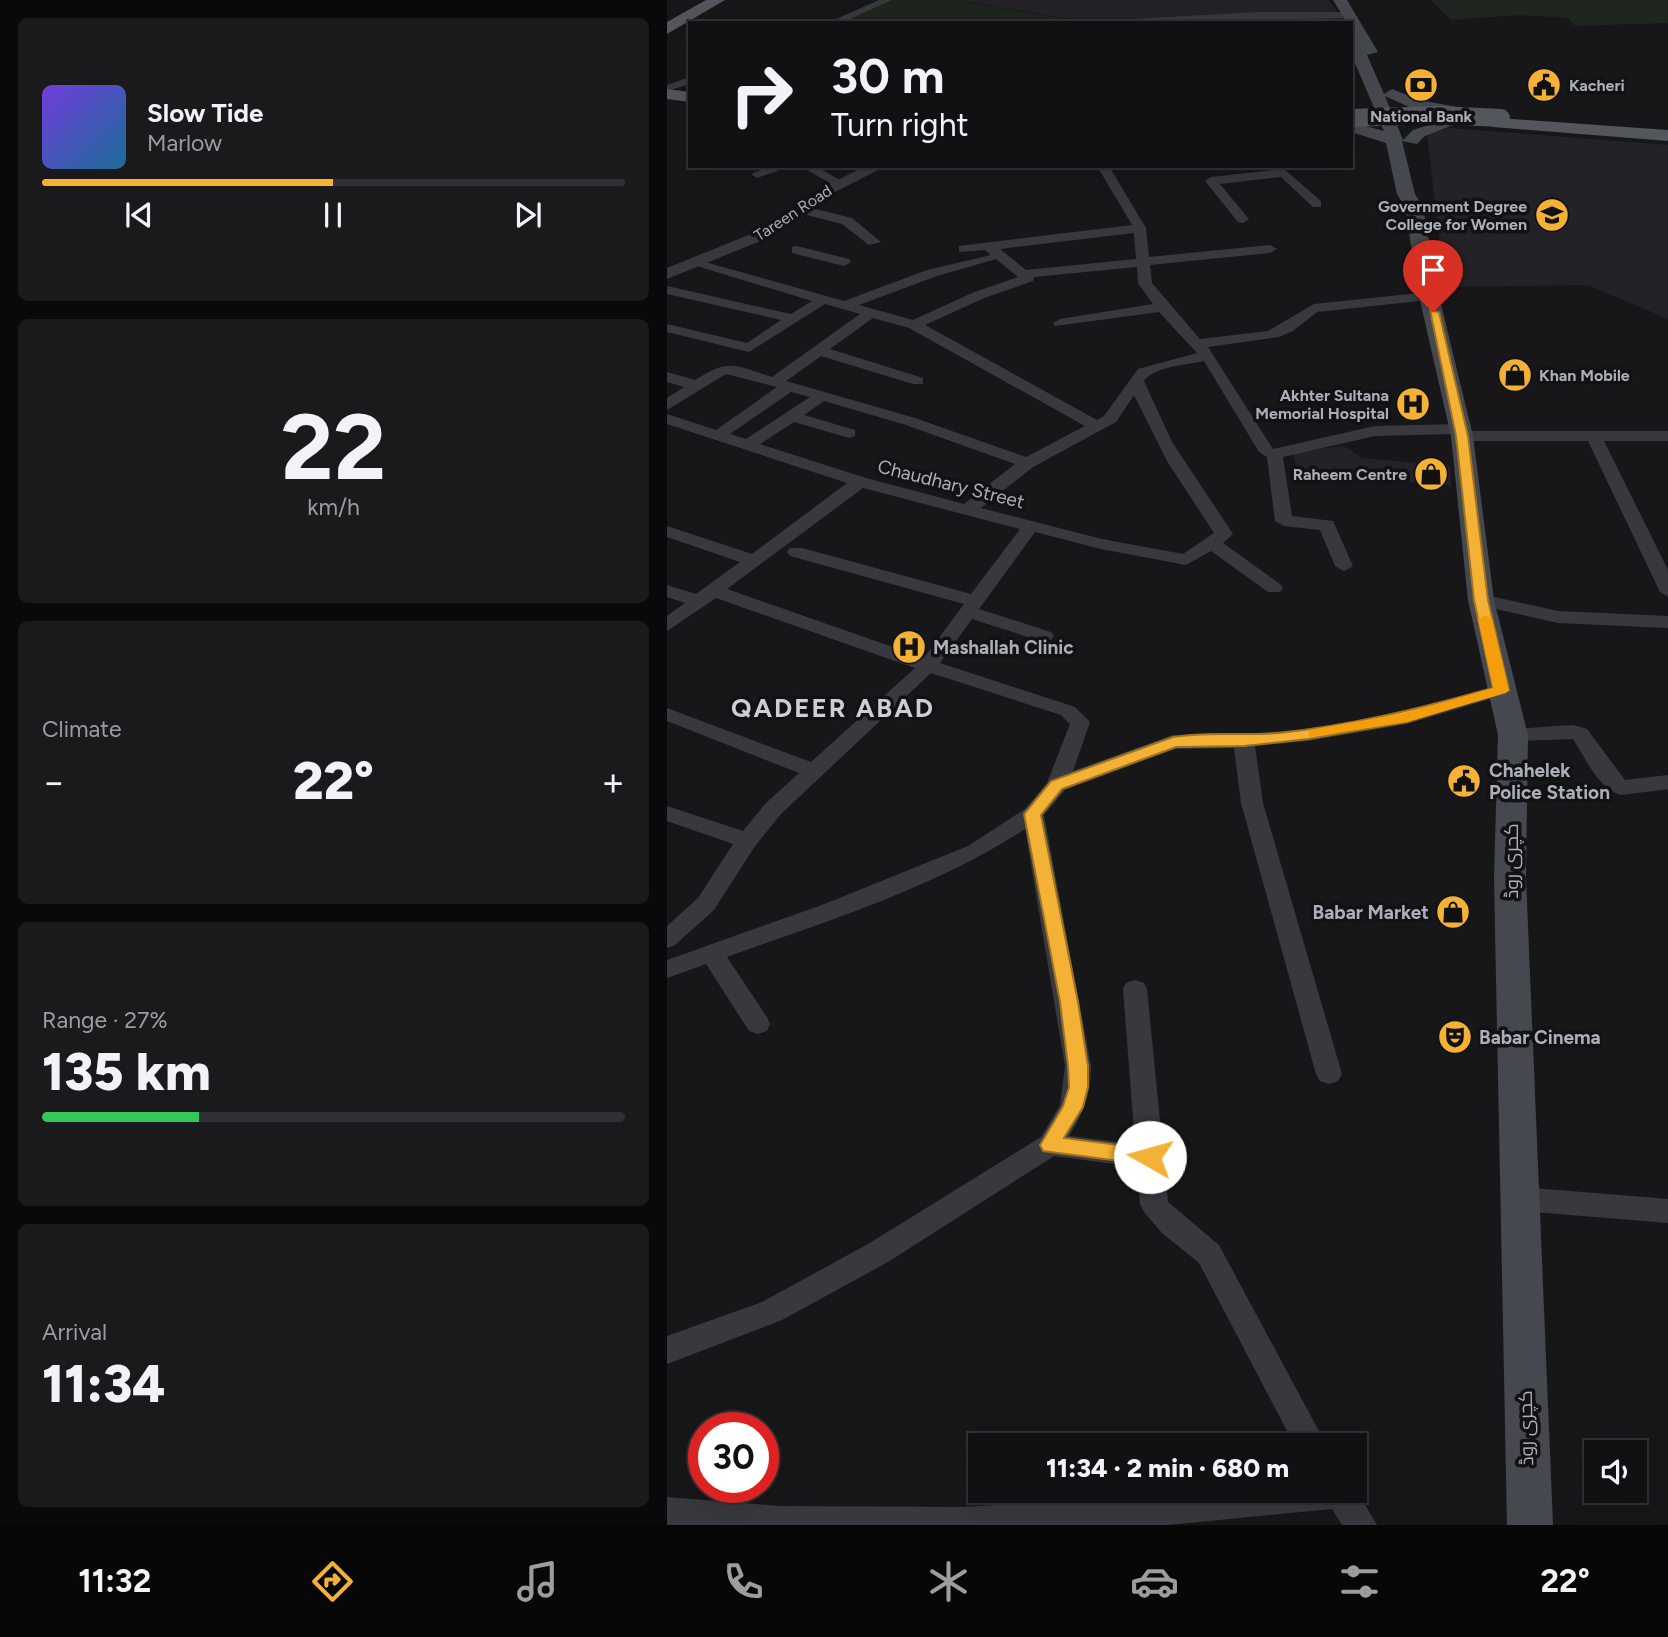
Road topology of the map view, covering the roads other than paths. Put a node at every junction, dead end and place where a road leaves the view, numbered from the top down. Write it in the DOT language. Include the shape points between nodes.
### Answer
graph roads {
  1 [pos="690,0"];
  2 [pos="700,0"];
  3 [pos="708,0"];
  4 [pos="717,0"];
  5 [pos="1251,0"];
  6 [pos="1329,0"];
  7 [pos="882,1"];
  8 [pos="667,13"];
  9 [pos="1258,15"];
  10 [pos="836,21"];
  11 [pos="1152,21"];
  12 [pos="1348,21"];
  13 [pos="667,24"];
  14 [pos="1353,32"];
  15 [pos="1356,58"];
  16 [pos="688,81"];
  17 [pos="667,88"];
  18 [pos="688,92"];
  19 [pos="667,94"];
  20 [pos="688,97"];
  21 [pos="1384,100"];
  22 [pos="1353,108"];
  23 [pos="1353,122"];
  24 [pos="1353,123"];
  25 [pos="1668,133"];
  26 [pos="1403,140"];
  27 [pos="778,168"];
  28 [pos="810,168"];
  29 [pos="874,168"];
  30 [pos="1104,168"];
  31 [pos="1236,168"];
  32 [pos="757,174"];
  33 [pos="1244,177"];
  34 [pos="839,183"];
  35 [pos="1317,204"];
  36 [pos="803,210"];
  37 [pos="1243,219"];
  38 [pos="1140,228"];
  39 [pos="874,242"];
  40 [pos="988,246"];
  41 [pos="964,249"];
  42 [pos="1270,249"];
  43 [pos="797,250"];
  44 [pos="1002,257"];
  45 [pos="844,262"];
  46 [pos="1144,262"];
  47 [pos="694,263"];
  48 [pos="667,274"];
  49 [pos="1026,274"];
  50 [pos="667,290"];
  51 [pos="1429,296"];
  52 [pos="824,299"];
  53 [pos="846,305"];
  54 [pos="1162,307"];
  55 [pos="872,312"];
  56 [pos="794,319"];
  57 [pos="1060,323"];
  58 [pos="914,325"];
  59 [pos="667,328"];
  60 [pos="1203,350"];
  61 [pos="817,351"];
  62 [pos="667,377"];
  63 [pos="918,380"];
  64 [pos="1137,382"];
  65 [pos="783,383"];
  66 [pos="697,386"];
  67 [pos="823,395"];
  68 [pos="667,405"];
  69 [pos="791,416"];
  70 [pos="667,419"];
  71 [pos="1098,427"];
  72 [pos="1461,432"];
  73 [pos="849,433"];
  74 [pos="719,435"];
  75 [pos="1594,436"];
  76 [pos="1668,436"];
  77 [pos="748,445"];
  78 [pos="1275,454"];
  79 [pos="1027,463"];
  80 [pos="861,482"];
  81 [pos="967,510"];
  82 [pos="1031,526"];
  83 [pos="667,531"];
  84 [pos="1218,539"];
  85 [pos="796,552"];
  86 [pos="752,560"];
  87 [pos="1344,566"];
  88 [pos="1274,588"];
  89 [pos="667,592"];
  90 [pos="1668,592"];
  91 [pos="705,596"];
  92 [pos="1481,600"];
  93 [pos="972,607"];
  94 [pos="1662,622"];
  95 [pos="667,625"];
  96 [pos="1043,636"];
  97 [pos="1668,642"];
  98 [pos="928,666"];
  99 [pos="1501,690"];
  100 [pos="667,713"];
  101 [pos="1513,736"];
  102 [pos="1244,741"];
  103 [pos="816,772"];
  104 [pos="1668,782"];
  105 [pos="1057,785"];
  106 [pos="667,813"];
  107 [pos="1033,814"];
  108 [pos="747,841"];
  109 [pos="667,939"];
  110 [pos="713,954"];
  111 [pos="667,969"];
  112 [pos="1135,989"];
  113 [pos="757,1024"];
  114 [pos="1329,1074"];
  115 [pos="1050,1145"];
  116 [pos="1150,1157"];
  117 [pos="1522,1199"];
  118 [pos="1668,1211"];
  119 [pos="667,1350"];
  120 [pos="1305,1433"];
  121 [pos="1245,1503"];
  122 [pos="1346,1503"];
  123 [pos="667,1513"];
  124 [pos="1361,1525"];
  125 [pos="1530,1525"];
  1 -- 8 [label="main road"];
  2 -- 13 [label="main road"];
  3 -- 13 [label="main road"];
  4 -- 13 [label="main road"];
  5 -- 9 [label="street"];
  6 -- 12 [label="main road"];
  7 -- 10 [label="street"];
  9 -- 11 [label="street"];
  9 -- 12 [label="street"];
  14 -- 21 [label="main road"];
  15 -- 21 [label="main road"];
  16 -- 17 [label="street"];
  17 -- 18 [label="main road"];
  19 -- 20 [label="main road"];
  21 -- 22 [label="main road"];
  21 -- 26 [label="main road, کچری روڈ"];
  21 -- 26 [label="main road, کچری روڈ" via="1402,109"];
  21 -- 26 [label="main road" via="1455,117"];
  23 -- 25 [label="main road, bridge" via="1462,120"];
  24 -- 26 [label="main road"];
  26 -- 51 [label="main road, کچری روڈ" via="1422,195 1414,207"];
  27 -- 32 [label="street"];
  28 -- 34 [label="street"];
  29 -- 34 [label="street, Tareen Road"];
  30 -- 38 [label="street"];
  31 -- 33 [label="street"];
  33 -- 35 [label="street" via="1284,173"];
  33 -- 37 [label="street" via="1211,181"];
  34 -- 36 [label="street, Tareen Road"];
  36 -- 39 [label="street" via="847,221"];
  36 -- 47 [label="street, Tareen Road" via="757,237"];
  38 -- 40 [label="street"];
  38 -- 46 [label="street"];
  40 -- 41 [label="street"];
  40 -- 44 [label="street"];
  42 -- 46 [label="street"];
  43 -- 45 [label="street"];
  44 -- 49 [label="street"];
  44 -- 53 [label="street" via="932,273"];
  46 -- 49 [label="street"];
  46 -- 54 [label="street" via="1145,283"];
  47 -- 48 [label="street, Tareen Road"];
  47 -- 52 [label="street"];
  49 -- 58 [label="street" via="1025,281 977,296"];
  50 -- 56 [label="street"];
  51 -- 60 [label="street" via="1314,307 1277,332"];
  51 -- 72 [label="main road, کچری روڈ"];
  52 -- 53 [label="street"];
  52 -- 56 [label="street"];
  53 -- 55 [label="street"];
  54 -- 57 [label="street"];
  54 -- 60 [label="street"];
  55 -- 58 [label="street"];
  55 -- 61 [label="street"];
  56 -- 59 [label="street" via="749,348"];
  58 -- 71 [label="street"];
  60 -- 64 [label="street" via="1149,369"];
  60 -- 78 [label="street" via="1264,449"];
  61 -- 63 [label="street"];
  61 -- 65 [label="street"];
  62 -- 66 [label="street"];
  64 -- 71 [label="street" via="1110,419"];
  64 -- 84 [label="street" via="1150,418"];
  65 -- 66 [label="street" via="725,369"];
  65 -- 67 [label="street"];
  65 -- 74 [label="street"];
  66 -- 68 [label="street"];
  67 -- 69 [label="street"];
  67 -- 79 [label="street"];
  69 -- 73 [label="street"];
  69 -- 77 [label="street"];
  70 -- 74 [label="street, Chaudhary Street"];
  71 -- 79 [label="street"];
  72 -- 75 [label="street"];
  72 -- 78 [label="street" via="1375,431"];
  72 -- 92 [label="main road, کچری روڈ"];
  74 -- 77 [label="street, Chaudhary Street"];
  75 -- 76 [label="street"];
  75 -- 90 [label="street"];
  77 -- 80 [label="street, Chaudhary Street"];
  78 -- 87 [label="street" via="1284,521 1327,525"];
  79 -- 81 [label="street"];
  80 -- 81 [label="street, Chaudhary Street"];
  80 -- 86 [label="street"];
  81 -- 82 [label="street, Chaudhary Street"];
  82 -- 84 [label="street, Chaudhary Street" via="1182,560"];
  82 -- 93 [label="street"];
  83 -- 86 [label="street"];
  84 -- 88 [label="street"];
  85 -- 93 [label="street"];
  86 -- 91 [label="street"];
  89 -- 91 [label="street"];
  91 -- 95 [label="street"];
  91 -- 98 [label="street"];
  92 -- 94 [label="street" via="1558,617"];
  92 -- 99 [label="main road, کچری روڈ"];
  93 -- 96 [label="street"];
  93 -- 98 [label="street"];
  94 -- 97 [label="street"];
  98 -- 103 [label="street"];
  98 -- 105 [label="street" via="1076,716 1079,729"];
  99 -- 101 [label="main road, کچری روڈ"];
  99 -- 102 [label="street" via="1407,718"];
  100 -- 103 [label="street"];
  101 -- 104 [label="street" via="1572,731 1580,734 1621,788"];
  101 -- 117 [label="main road, کچری روڈ" via="1510,878"];
  102 -- 105 [label="street" via="1173,742"];
  102 -- 114 [label="street" via="1252,803"];
  103 -- 108 [label="street" via="773,809"];
  105 -- 107 [label="street"];
  106 -- 108 [label="street"];
  107 -- 110 [label="street" via="953,862"];
  107 -- 115 [label="street" via="1078,1066 1073,1107"];
  108 -- 109 [label="street" via="706,904"];
  110 -- 111 [label="street"];
  110 -- 113 [label="street"];
  112 -- 116 [label="street"];
  115 -- 116 [label="street"];
  115 -- 119 [label="street" via="878,1253 772,1311"];
  116 -- 120 [label="street" via="1154,1204 1159,1213 1209,1254"];
  117 -- 118 [label="street"];
  117 -- 125 [label="main road, کچری روڈ"];
  121 -- 123 [label="street" via="966,1523 781,1522"];
  122 -- 124 [label="street"];
}
